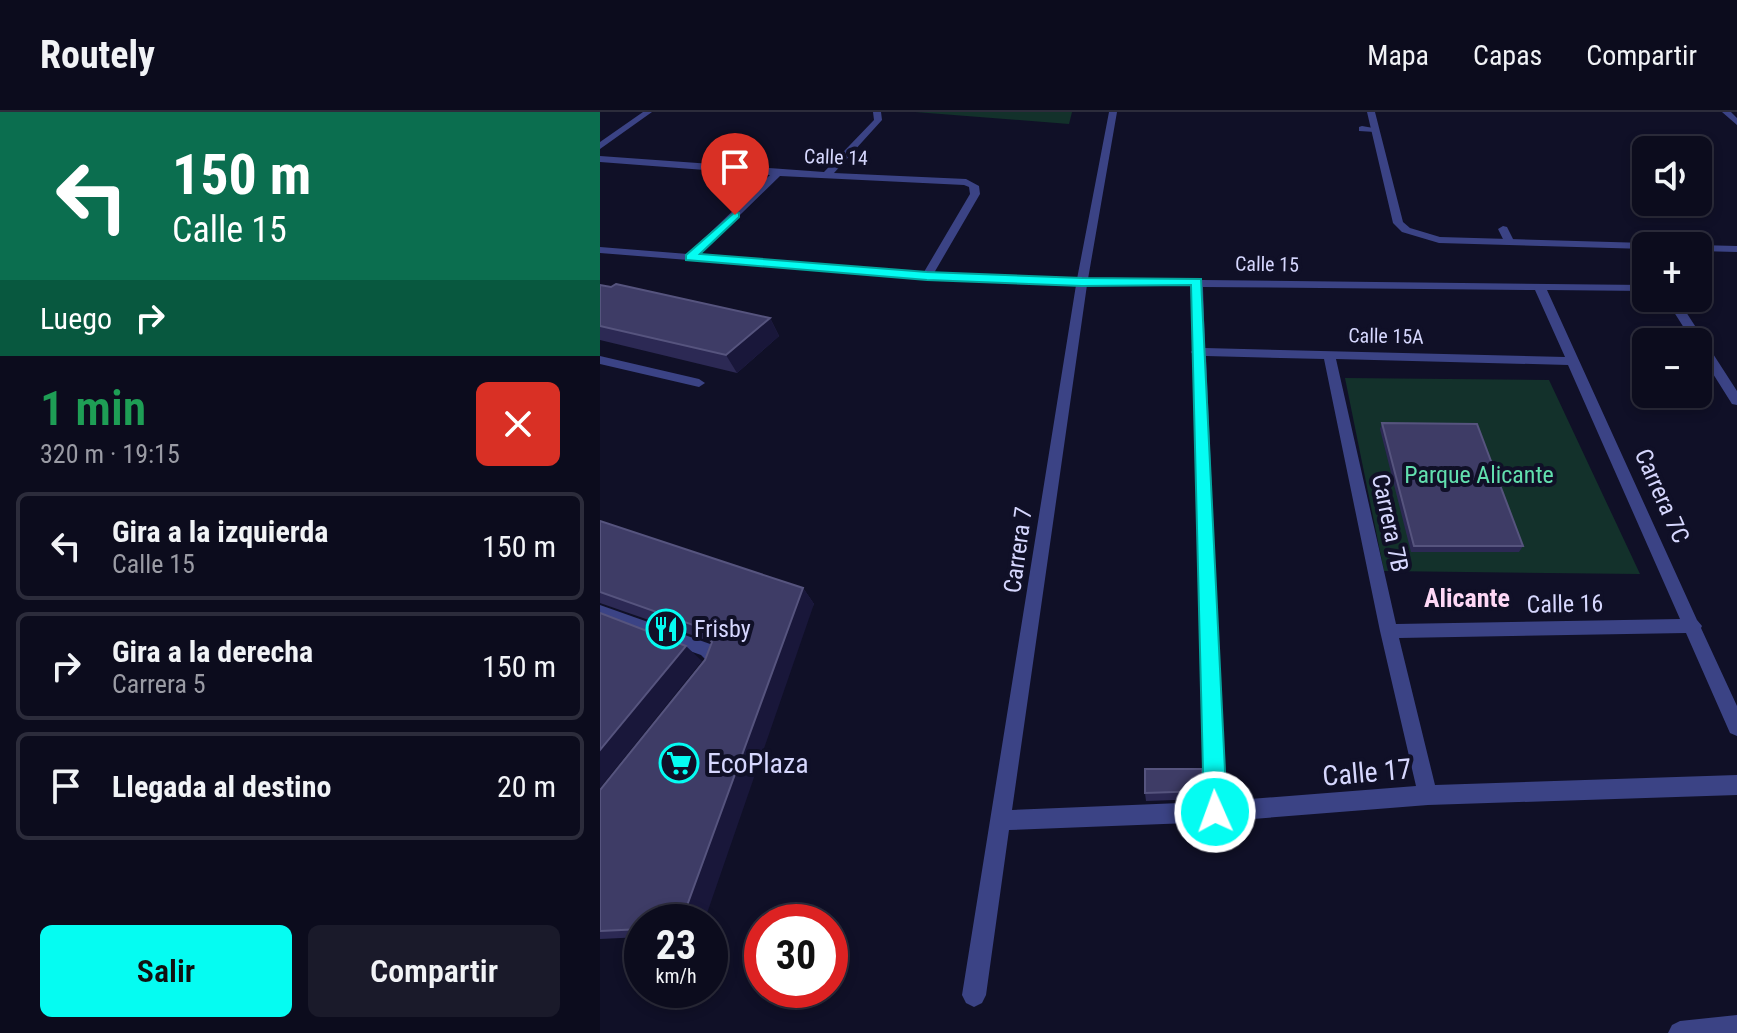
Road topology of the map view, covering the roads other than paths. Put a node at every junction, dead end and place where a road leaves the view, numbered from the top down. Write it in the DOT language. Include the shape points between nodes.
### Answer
graph roads {
  1 [pos="648,112"];
  2 [pos="877,112"];
  3 [pos="1113,112"];
  4 [pos="1371,112"];
  5 [pos="1726,112"];
  6 [pos="1737,123"];
  7 [pos="1362,129"];
  8 [pos="1375,129"];
  9 [pos="600,146"];
  10 [pos="600,159"];
  11 [pos="778,173"];
  12 [pos="827,175"];
  13 [pos="1503,229"];
  14 [pos="1510,243"];
  15 [pos="1632,246"];
  16 [pos="1712,248"];
  17 [pos="1737,249"];
  18 [pos="600,250"];
  19 [pos="691,257"];
  20 [pos="927,276"];
  21 [pos="1197,281"];
  22 [pos="1082,282"];
  23 [pos="1539,286"];
  24 [pos="1632,288"];
  25 [pos="1680,312"];
  26 [pos="1197,352"];
  27 [pos="1329,354"];
  28 [pos="600,360"];
  29 [pos="1574,361"];
  30 [pos="699,383"];
  31 [pos="1737,401"];
  32 [pos="600,612"];
  33 [pos="1694,626"];
  34 [pos="1389,631"];
  35 [pos="702,680"];
  36 [pos="1737,727"];
  37 [pos="1737,785"];
  38 [pos="1428,795"];
  39 [pos="1215,812"];
  40 [pos="1002,820"];
  41 [pos="974,995"];
  42 [pos="1737,1027"];
  43 [pos="1680,1033"];
  1 -- 9 [label="street"];
  2 -- 12 [label="street" via="878,120"];
  3 -- 22 [label="street, Carrera 7"];
  4 -- 8 [label="street"];
  5 -- 6 [label="street"];
  7 -- 8 [label="street"];
  8 -- 14 [label="street" via="1398,223 1406,230 1439,240"];
  10 -- 11 [label="street, Calle 14"];
  11 -- 12 [label="street, Calle 14"];
  11 -- 19 [label="street"];
  12 -- 20 [label="street, Calle 14" via="952,179 974,186 975,194"];
  13 -- 14 [label="street"];
  14 -- 15 [label="street"];
  16 -- 17 [label="street"];
  18 -- 19 [label="street, Calle 15"];
  19 -- 20 [label="street, Calle 15"];
  20 -- 22 [label="street, Calle 15"];
  21 -- 22 [label="street, Calle 15"];
  21 -- 23 [label="street, Calle 15"];
  21 -- 26 [label="street"];
  22 -- 40 [label="street, Carrera 7"];
  23 -- 24 [label="street, Calle 15"];
  23 -- 29 [label="street, Carrera 7C"];
  25 -- 31 [label="street"];
  26 -- 27 [label="street, Calle 15A"];
  26 -- 39 [label="street"];
  27 -- 29 [label="street, Calle 15A"];
  27 -- 34 [label="street, Carrera 7B"];
  28 -- 30 [label="street"];
  29 -- 33 [label="street, Carrera 7C"];
  32 -- 35 [label="street" via="707,650 715,656"];
  33 -- 34 [label="street, Calle 16"];
  33 -- 36 [label="street, Carrera 7C"];
  34 -- 38 [label="street, Carrera 7B"];
  37 -- 38 [label="street, Calle 17"];
  38 -- 39 [label="street, Calle 17"];
  39 -- 40 [label="street, Calle 17"];
  40 -- 41 [label="street, Carrera 7"];
  42 -- 43 [label="street"];
}
